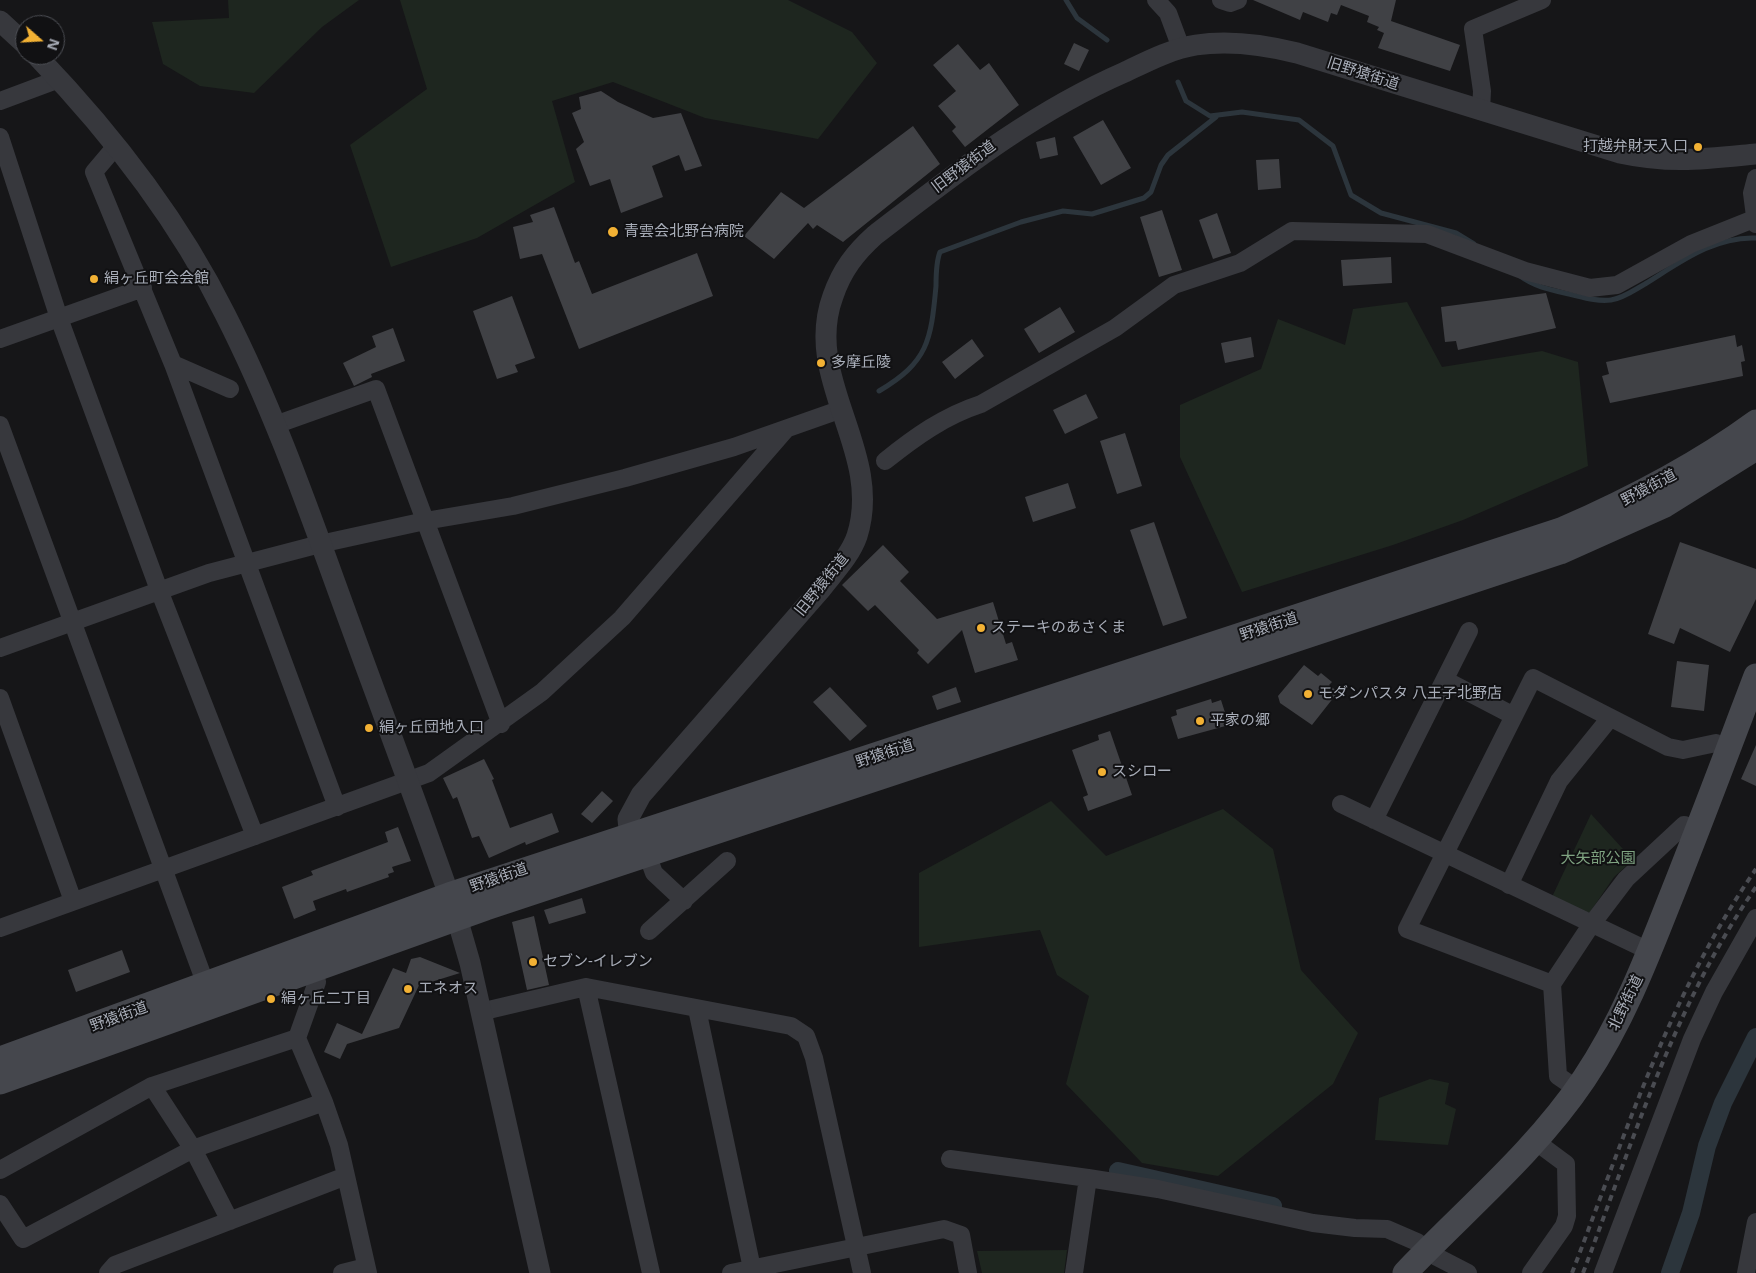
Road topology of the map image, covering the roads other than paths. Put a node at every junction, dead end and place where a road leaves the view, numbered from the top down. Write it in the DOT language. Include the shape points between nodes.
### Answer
graph roads {
  1 [pos="1156,0"];
  2 [pos="1221,0"];
  3 [pos="1238,0"];
  4 [pos="1542,0"];
  5 [pos="0,21"];
  6 [pos="15,35"];
  7 [pos="1181,48"];
  8 [pos="46,65"];
  9 [pos="59,79"];
  10 [pos="0,101"];
  11 [pos="1481,111"];
  12 [pos="0,137"];
  13 [pos="116,146"];
  14 [pos="1756,154"];
  15 [pos="1756,178"];
  16 [pos="1756,220"];
  17 [pos="143,288"];
  18 [pos="59,318"];
  19 [pos="0,339"];
  20 [pos="174,364"];
  21 [pos="230,389"];
  22 [pos="842,408"];
  23 [pos="1756,422"];
  24 [pos="0,425"];
  25 [pos="275,425"];
  26 [pos="786,429"];
  27 [pos="1756,448"];
  28 [pos="885,461"];
  29 [pos="425,521"];
  30 [pos="320,544"];
  31 [pos="246,563"];
  32 [pos="159,590"];
  33 [pos="73,623"];
  34 [pos="1469,631"];
  35 [pos="0,648"];
  36 [pos="1756,676"];
  37 [pos="1445,680"];
  38 [pos="0,698"];
  39 [pos="1514,716"];
  40 [pos="1610,718"];
  41 [pos="501,724"];
  42 [pos="1728,748"];
  43 [pos="408,781"];
  44 [pos="1341,804"];
  45 [pos="337,807"];
  46 [pos="1374,820"];
  47 [pos="1698,829"];
  48 [pos="629,835"];
  49 [pos="255,836"];
  50 [pos="1444,854"];
  51 [pos="640,857"];
  52 [pos="727,861"];
  53 [pos="165,868"];
  54 [pos="1508,885"];
  55 [pos="449,895"];
  56 [pos="73,901"];
  57 [pos="684,901"];
  58 [pos="457,918"];
  59 [pos="1756,918"];
  60 [pos="1591,925"];
  61 [pos="0,928"];
  62 [pos="650,931"];
  63 [pos="1649,952"];
  64 [pos="314,969"];
  65 [pos="1552,984"];
  66 [pos="206,985"];
  67 [pos="586,987"];
  68 [pos="697,1009"];
  69 [pos="480,1012"];
  70 [pos="297,1038"];
  71 [pos="0,1059"];
  72 [pos="0,1082"];
  73 [pos="152,1086"];
  74 [pos="1577,1090"];
  75 [pos="324,1102"];
  76 [pos="1535,1141"];
  77 [pos="193,1149"];
  78 [pos="950,1159"];
  79 [pos="0,1170"];
  80 [pos="346,1176"];
  81 [pos="1088,1178"];
  82 [pos="0,1204"];
  83 [pos="230,1221"];
  84 [pos="1756,1222"];
  85 [pos="857,1248"];
  86 [pos="1427,1250"];
  87 [pos="367,1270"];
  88 [pos="753,1270"];
  89 [pos="108,1273"];
  90 [pos="342,1273"];
  91 [pos="540,1273"];
  92 [pos="651,1273"];
  93 [pos="731,1273"];
  94 [pos="862,1273"];
  95 [pos="968,1273"];
  96 [pos="1074,1273"];
  97 [pos="1405,1273"];
  98 [pos="1468,1273"];
  99 [pos="1531,1273"];
  100 [pos="1603,1273"];
  101 [pos="1746,1273"];
  1 -- 7 [label="street" via="1168,13"];
  2 -- 3 [label="street" via="1230,3"];
  4 -- 11 [label="street" via="1473,29 1482,91"];
  5 -- 6 [label="street"];
  7 -- 11 [label="street, 旧野猿街道" via="1244,44 1282,49"];
  7 -- 22 [label="street, 旧野猿街道" via="1075,94 861,247 843,271 830,302 824,338"];
  8 -- 9 [label="street"];
  9 -- 10 [label="street"];
  9 -- 13 [label="street"];
  11 -- 14 [label="street, 旧野猿街道" via="1637,157 1686,161"];
  12 -- 18 [label="street"];
  13 -- 17 [label="street" via="94,172"];
  13 -- 25 [label="street" via="172,222 224,311"];
  15 -- 16 [label="street" via="1752,193"];
  16 -- 28 [label="street" via="1692,244 1616,285 1590,288 1519,269 1427,234 1292,231 1240,263 1174,285 1115,328 981,404 958,411 914,438"];
  17 -- 18 [label="street"];
  17 -- 20 [label="street"];
  18 -- 19 [label="street"];
  18 -- 32 [label="street"];
  20 -- 21 [label="street"];
  20 -- 31 [label="street"];
  22 -- 26 [label="street"];
  22 -- 48 [label="street, 旧野猿街道" via="858,461 862,508 847,557 648,784 628,819"];
  23 -- 48 [label="main road, 野猿街道" via="1665,480 1561,530"];
  24 -- 33 [label="street"];
  25 -- 29 [label="street" via="376,389"];
  25 -- 30 [label="street"];
  26 -- 29 [label="street" via="734,448 626,478 513,506"];
  26 -- 41 [label="street" via="622,618 542,692"];
  27 -- 51 [label="main road, 野猿街道" via="1665,505 1560,552"];
  29 -- 30 [label="street"];
  29 -- 41 [label="street"];
  30 -- 31 [label="street"];
  30 -- 43 [label="street"];
  31 -- 32 [label="street"];
  31 -- 45 [label="street"];
  32 -- 33 [label="street"];
  32 -- 49 [label="street"];
  33 -- 35 [label="street"];
  33 -- 53 [label="street"];
  34 -- 37 [label="street"];
  36 -- 42 [label="main road, 北野街道"];
  37 -- 39 [label="street"];
  37 -- 46 [label="street"];
  38 -- 56 [label="street"];
  39 -- 40 [label="street" via="1533,678"];
  39 -- 50 [label="street"];
  40 -- 42 [label="street" via="1668,747 1684,750 1716,743"];
  40 -- 54 [label="street" via="1559,781"];
  41 -- 43 [label="street" via="429,772"];
  42 -- 47 [label="main road, 北野街道"];
  43 -- 45 [label="street"];
  43 -- 55 [label="street"];
  44 -- 46 [label="street"];
  45 -- 49 [label="street"];
  46 -- 50 [label="street"];
  47 -- 60 [label="street" via="1684,825 1626,878"];
  47 -- 63 [label="main road, 北野街道"];
  48 -- 51 [label="street, 旧野猿街道"];
  48 -- 55 [label="main road, 野猿街道"];
  49 -- 53 [label="street"];
  50 -- 54 [label="street"];
  50 -- 65 [label="street" via="1407,930"];
  51 -- 57 [label="street"];
  51 -- 58 [label="main road, 野猿街道"];
  52 -- 57 [label="street"];
  53 -- 56 [label="street"];
  53 -- 66 [label="street"];
  54 -- 60 [label="street"];
  55 -- 58 [label="street"];
  55 -- 66 [label="main road, 野猿街道"];
  56 -- 61 [label="street"];
  57 -- 62 [label="street"];
  58 -- 64 [label="main road, 野猿街道"];
  58 -- 69 [label="street"];
  59 -- 100 [label="street" via="1714,992 1692,1039"];
  60 -- 63 [label="street"];
  60 -- 65 [label="street"];
  63 -- 74 [label="main road, 北野街道" via="1625,1007"];
  64 -- 70 [label="street" via="317,982"];
  64 -- 72 [label="main road, 野猿街道"];
  65 -- 74 [label="street" via="1558,1076"];
  66 -- 71 [label="main road, 野猿街道"];
  67 -- 68 [label="street"];
  67 -- 69 [label="street"];
  67 -- 92 [label="street"];
  68 -- 85 [label="street" via="792,1026 806,1036 814,1058"];
  68 -- 88 [label="street"];
  69 -- 91 [label="street"];
  70 -- 73 [label="street"];
  70 -- 75 [label="street"];
  73 -- 77 [label="street"];
  73 -- 79 [label="street"];
  74 -- 76 [label="main road, 北野街道"];
  75 -- 77 [label="street"];
  75 -- 80 [label="street"];
  76 -- 86 [label="main road, 北野街道"];
  76 -- 99 [label="street" via="1566,1164 1567,1216 1562,1231"];
  77 -- 82 [label="street" via="23,1239"];
  77 -- 83 [label="street"];
  78 -- 81 [label="street"];
  80 -- 83 [label="street"];
  80 -- 87 [label="street"];
  81 -- 86 [label="street" via="1158,1189 1314,1223 1387,1229 1418,1242"];
  81 -- 96 [label="street"];
  83 -- 89 [label="street" via="115,1265"];
  84 -- 101 [label="street"];
  85 -- 88 [label="street"];
  85 -- 94 [label="street"];
  85 -- 95 [label="street" via="944,1229 960,1235"];
  86 -- 97 [label="main road, 北野街道"];
  86 -- 98 [label="street"];
  87 -- 90 [label="street"];
  88 -- 93 [label="street"];
}
